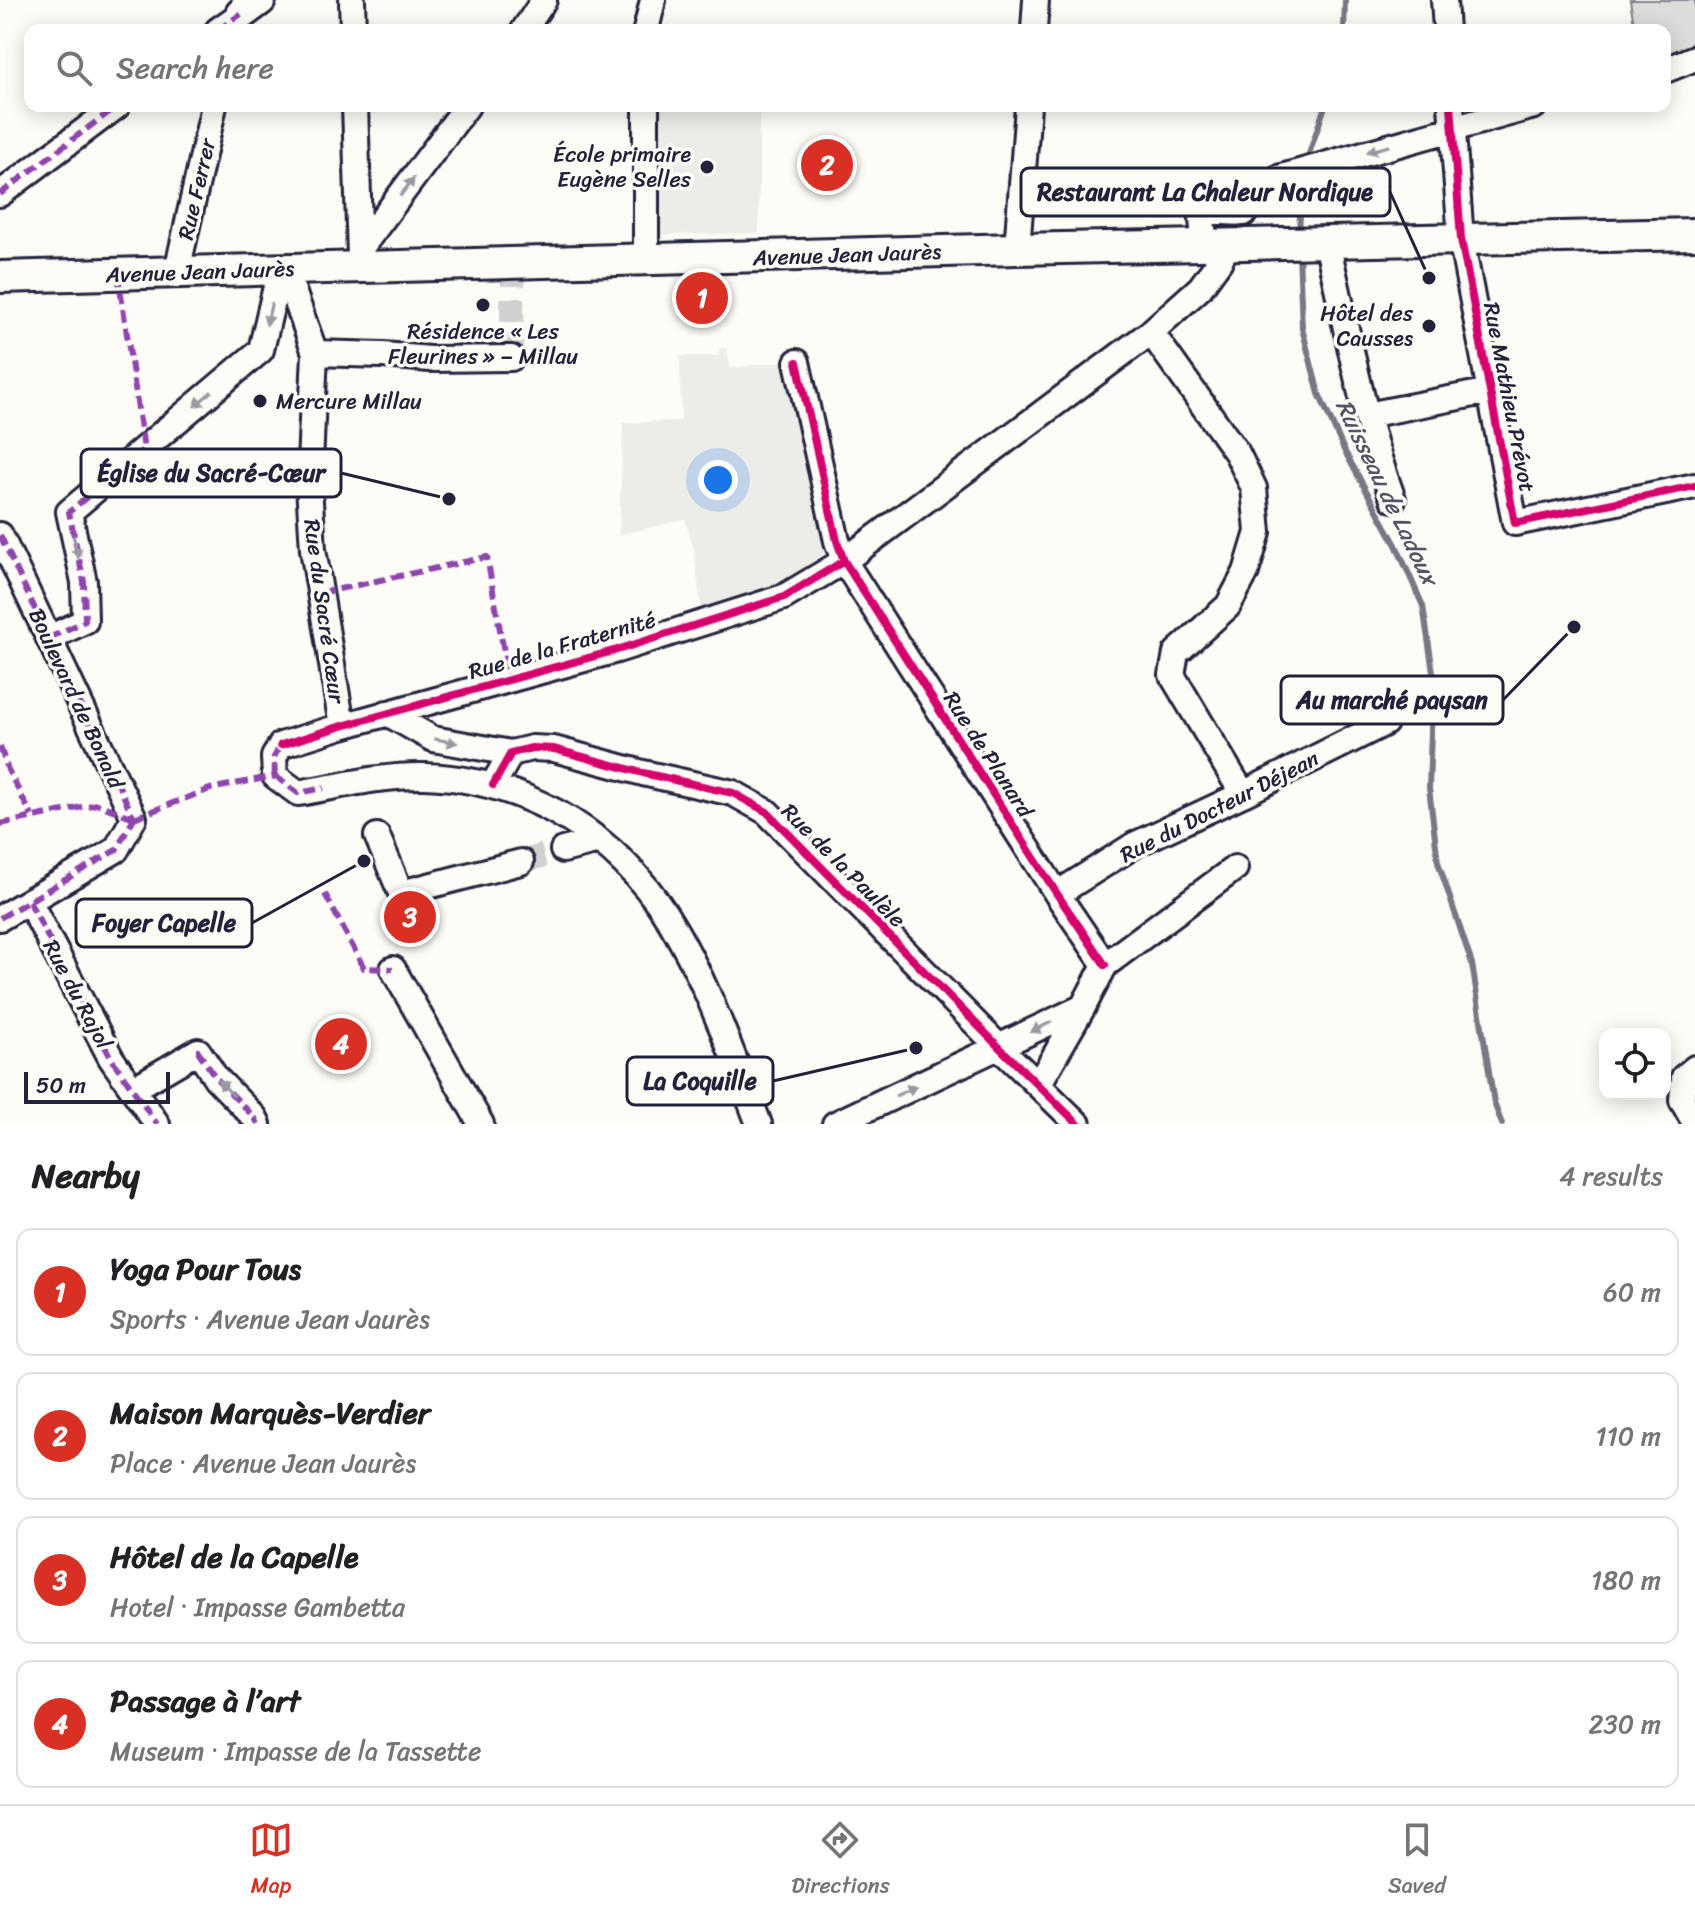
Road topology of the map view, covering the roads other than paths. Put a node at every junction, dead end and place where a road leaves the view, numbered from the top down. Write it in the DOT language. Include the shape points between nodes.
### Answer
graph roads {
  1 [pos="352,0"];
  2 [pos="544,0"];
  3 [pos="653,0"];
  4 [pos="1036,0"];
  5 [pos="1444,0"];
  6 [pos="353,24"];
  7 [pos="528,24"];
  8 [pos="647,24"];
  9 [pos="1034,24"];
  10 [pos="1446,24"];
  11 [pos="1695,58"];
  12 [pos="1671,68"];
  13 [pos="109,112"];
  14 [pos="213,112"];
  15 [pos="355,112"];
  16 [pos="463,112"];
  17 [pos="646,112"];
  18 [pos="1028,112"];
  19 [pos="1489,112"];
  20 [pos="1452,117"];
  21 [pos="0,194"];
  22 [pos="1695,234"];
  23 [pos="1461,239"];
  24 [pos="1327,243"];
  25 [pos="1216,246"];
  26 [pos="1017,249"];
  27 [pos="360,258"];
  28 [pos="646,259"];
  29 [pos="177,271"];
  30 [pos="0,277"];
  31 [pos="286,277"];
  32 [pos="1151,332"];
  33 [pos="315,353"];
  34 [pos="511,358"];
  35 [pos="797,362"];
  36 [pos="1490,391"];
  37 [pos="1367,415"];
  38 [pos="1695,486"];
  39 [pos="1393,499"];
  40 [pos="2,545"];
  41 [pos="844,561"];
  42 [pos="49,638"];
  43 [pos="387,713"];
  44 [pos="1385,723"];
  45 [pos="342,726"];
  46 [pos="511,753"];
  47 [pos="493,785"];
  48 [pos="1243,794"];
  49 [pos="377,836"];
  50 [pos="599,841"];
  51 [pos="563,850"];
  52 [pos="521,862"];
  53 [pos="1235,868"];
  54 [pos="1057,894"];
  55 [pos="29,901"];
  56 [pos="0,918"];
  57 [pos="1105,965"];
  58 [pos="393,969"];
  59 [pos="1083,1007"];
  60 [pos="1000,1048"];
  61 [pos="1695,1068"];
  62 [pos="1038,1085"];
  63 [pos="133,1089"];
  64 [pos="1695,1123"];
  65 [pos="157,1124"];
  66 [pos="258,1124"];
  67 [pos="481,1124"];
  68 [pos="759,1124"];
  69 [pos="835,1124"];
  70 [pos="1078,1124"];
  1 -- 6 [label="street"];
  2 -- 7 [label="street"];
  3 -- 8 [label="street"];
  4 -- 9 [label="street"];
  5 -- 10 [label="street"];
  11 -- 12 [label="street"];
  13 -- 21 [label="street"];
  14 -- 29 [label="street, Rue Ferrer"];
  15 -- 27 [label="street"];
  27 -- 16 [label="street, one-way"];
  17 -- 28 [label="street"];
  18 -- 26 [label="street"];
  19 -- 20 [label="street"];
  20 -- 23 [label="street, Rue Mathieu Prévot"];
  20 -- 25 [label="street, one-way" via="1278,178 1244,213 1201,211"];
  22 -- 23 [label="main road, Avenue Jean Jaurès"];
  23 -- 24 [label="main road, Avenue Jean Jaurès"];
  23 -- 36 [label="street, Rue Mathieu Prévot"];
  24 -- 25 [label="main road, Avenue Jean Jaurès"];
  24 -- 37 [label="street"];
  25 -- 26 [label="main road, Avenue Jean Jaurès"];
  25 -- 32 [label="street, Rue de la Fraternité" via="1219,262 1200,288"];
  26 -- 28 [label="main road, Avenue Jean Jaurès"];
  27 -- 28 [label="main road, Avenue Jean Jaurès" via="512,268"];
  27 -- 31 [label="main road, Avenue Jean Jaurès"];
  29 -- 30 [label="main road, Avenue Jean Jaurès"];
  29 -- 31 [label="main road, Avenue Jean Jaurès"];
  31 -- 33 [label="street"];
  31 -- 42 [label="street, one-way" via="275,291 261,350 69,512 84,582 85,621"];
  32 -- 41 [label="street, Rue de la Fraternité"];
  32 -- 48 [label="street" via="1237,453 1254,488 1258,532 1246,572 1228,606 1176,653 1172,675"];
  33 -- 34 [label="street"];
  33 -- 45 [label="street, Rue du Sacré Cœur" via="309,486 313,549"];
  35 -- 41 [label="street, Rue de Planard"];
  36 -- 37 [label="street"];
  36 -- 38 [label="street, Rue Mathieu Prévot" via="1515,523"];
  37 -- 39 [label="street"];
  40 -- 42 [label="street, Boulevard de Bonald"];
  41 -- 43 [label="street, Rue de la Fraternité" via="784,597 617,650"];
  41 -- 54 [label="street, Rue de Planard"];
  42 -- 55 [label="street, Boulevard de Bonald" via="134,818 116,850"];
  43 -- 45 [label="street, Rue de la Fraternité"];
  43 -- 46 [label="street, Rue de la Paulèle, one-way" via="433,739"];
  44 -- 48 [label="street, Rue du Docteur Déjean"];
  45 -- 47 [label="street, Rue de la Fraternité" via="281,745 274,757 275,776 298,793 395,777"];
  46 -- 47 [label="street"];
  46 -- 60 [label="street, Rue de la Paulèle" via="554,749 733,793 767,812"];
  47 -- 50 [label="street" via="535,801"];
  48 -- 54 [label="street, Rue du Docteur Déjean" via="1136,844"];
  49 -- 52 [label="street" via="401,893"];
  50 -- 51 [label="street"];
  50 -- 68 [label="street" via="657,903 683,945"];
  53 -- 57 [label="street"];
  54 -- 57 [label="street, Rue de Planard"];
  55 -- 56 [label="street"];
  55 -- 63 [label="street, Rue du Rajol" via="111,1058"];
  57 -- 59 [label="street"];
  58 -- 67 [label="street"];
  59 -- 60 [label="street, one-way"];
  59 -- 62 [label="street"];
  60 -- 62 [label="street, Rue de la Paulèle"];
  69 -- 60 [label="street, one-way"];
  61 -- 64 [label="street" via="1684,1077 1682,1100"];
  62 -- 70 [label="street, Rue de la Paulèle"];
  63 -- 65 [label="street, Rue du Rajol"];
  66 -- 63 [label="street, one-way" via="198,1051"];
}
